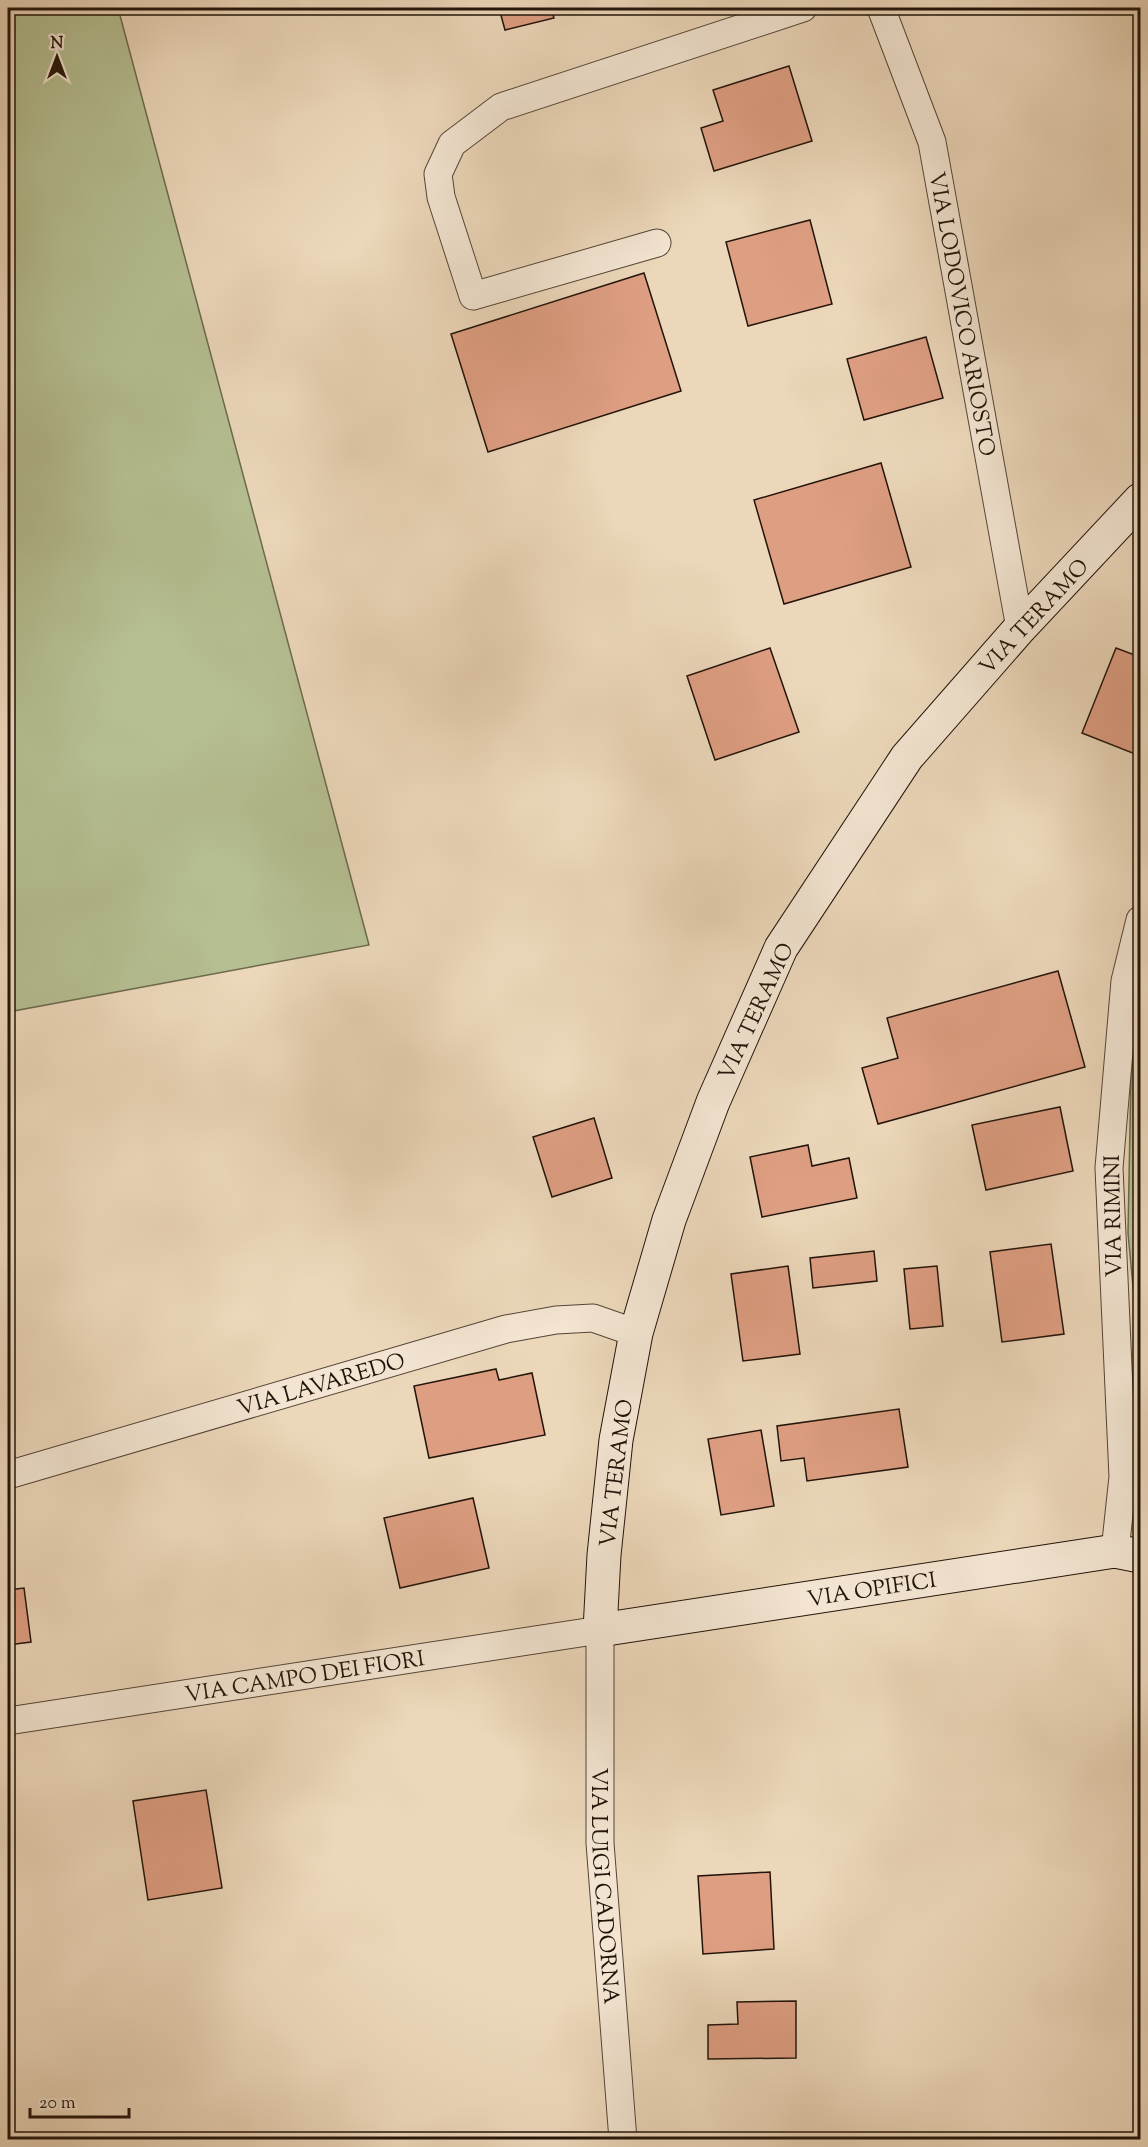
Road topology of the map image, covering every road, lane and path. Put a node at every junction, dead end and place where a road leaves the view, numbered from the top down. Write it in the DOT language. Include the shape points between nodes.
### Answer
graph roads {
  1 [pos="803,8"];
  2 [pos="881,8"];
  3 [pos="657,243"];
  4 [pos="1140,500"];
  5 [pos="1020,628"];
  6 [pos="1140,920"];
  7 [pos="636,1333"];
  8 [pos="8,1475"];
  9 [pos="1127,1553"];
  10 [pos="600,1630"];
  11 [pos="8,1721"];
  12 [pos="623,2139"];
  1 -- 3 [label="street" via="501,106 452,144 438,174 441,197 473,296"];
  2 -- 5 [label="street, VIA LODOVICO ARIOSTO" via="932,142"];
  4 -- 5 [label="street, VIA TERAMO"];
  5 -- 7 [label="street, VIA TERAMO" via="907,757 781,948 709,1112 669,1220"];
  6 -- 9 [label="street, VIA RIMINI" via="1125,981 1109,1168"];
  7 -- 8 [label="street, VIA LAVAREDO" via="593,1318 506,1329"];
  7 -- 10 [label="street, VIA TERAMO" via="616,1440"];
  9 -- 10 [label="street, VIA OPIFICI"];
  10 -- 11 [label="street, VIA CAMPO DEI FIORI"];
  10 -- 12 [label="street, VIA LUIGI CADORNA" via="600,1843"];
}
